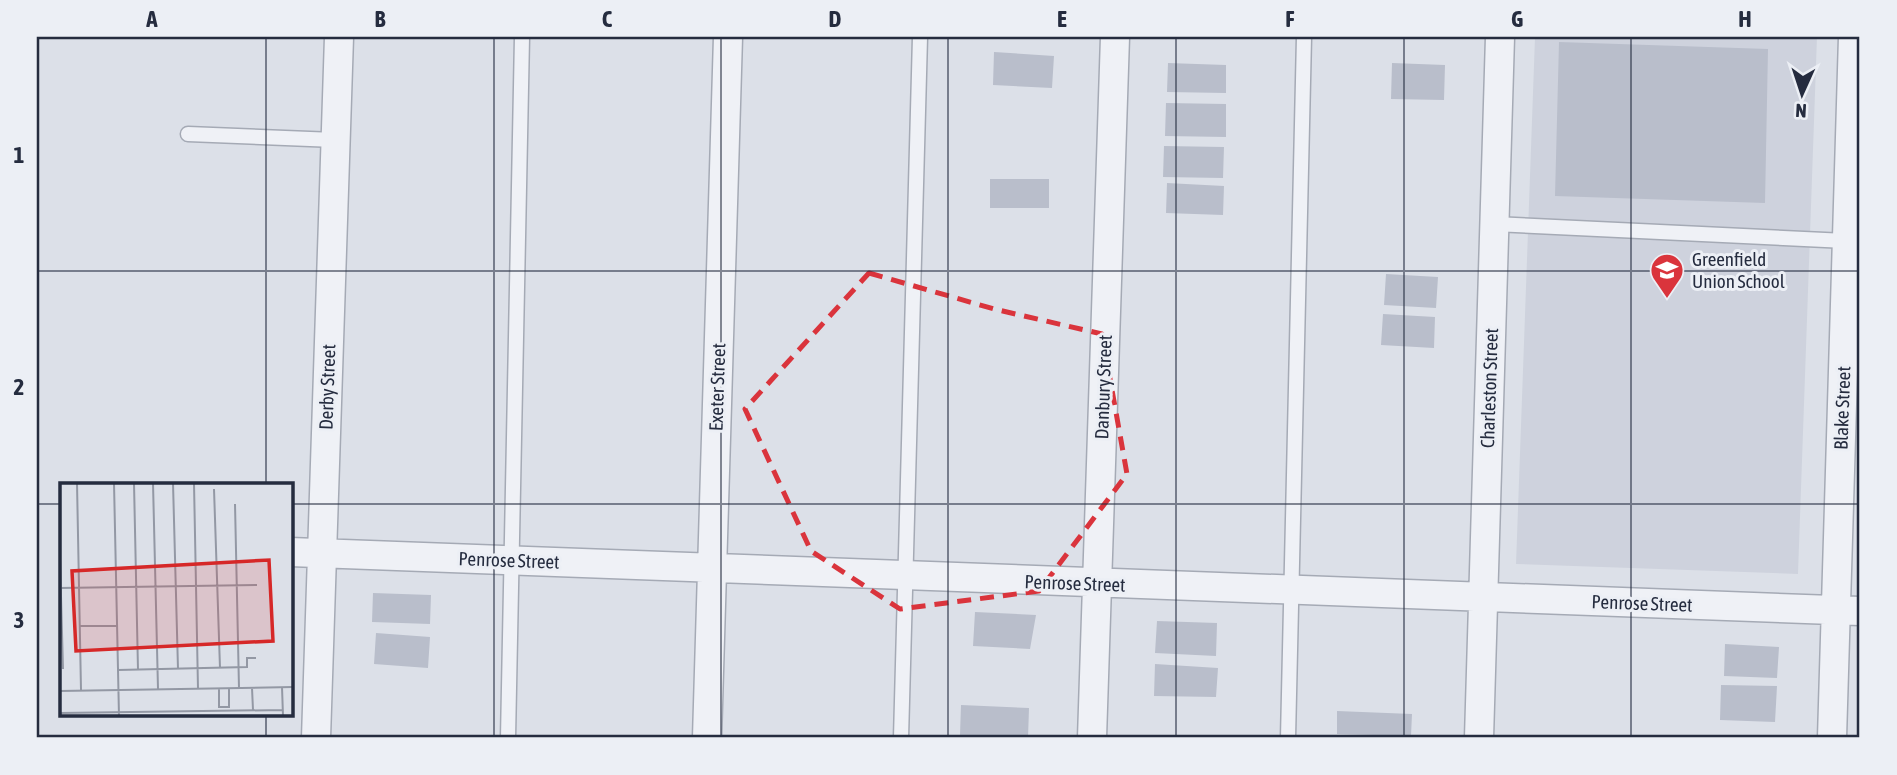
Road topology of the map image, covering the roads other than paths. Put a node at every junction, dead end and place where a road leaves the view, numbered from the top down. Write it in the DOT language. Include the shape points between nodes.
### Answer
graph roads {
  1 [pos="339,37"];
  2 [pos="522,37"];
  3 [pos="728,37"];
  4 [pos="920,37"];
  5 [pos="1115,37"];
  6 [pos="1304,37"];
  7 [pos="1500,37"];
  8 [pos="1853,37"];
  9 [pos="188,134"];
  10 [pos="335,140"];
  11 [pos="1494,224"];
  12 [pos="1846,241"];
  13 [pos="292,552"];
  14 [pos="322,553"];
  15 [pos="513,560"];
  16 [pos="712,567"];
  17 [pos="906,575"];
  18 [pos="1096,584"];
  19 [pos="1293,590"];
  20 [pos="1483,597"];
  21 [pos="1848,610"];
  22 [pos="316,738"];
  23 [pos="508,738"];
  24 [pos="707,738"];
  25 [pos="901,738"];
  26 [pos="1092,738"];
  27 [pos="1288,738"];
  28 [pos="1479,738"];
  29 [pos="1832,738"];
  1 -- 10 [label="street, Derby Street"];
  2 -- 15 [label="lane"];
  3 -- 16 [label="street, Exeter Street"];
  4 -- 17 [label="lane"];
  5 -- 18 [label="street, Danbury Street"];
  6 -- 19 [label="lane"];
  7 -- 11 [label="street, Charleston Street"];
  8 -- 12 [label="street, Blake Street"];
  9 -- 10 [label="lane"];
  10 -- 14 [label="street, Derby Street"];
  11 -- 12 [label="lane"];
  11 -- 20 [label="street, Charleston Street"];
  12 -- 21 [label="street, Blake Street"];
  13 -- 14 [label="street, Penrose Street"];
  14 -- 15 [label="street, Penrose Street"];
  14 -- 22 [label="street, Derby Street"];
  15 -- 16 [label="street, Penrose Street"];
  15 -- 23 [label="lane"];
  16 -- 17 [label="street, Penrose Street"];
  16 -- 24 [label="street, Exeter Street"];
  17 -- 18 [label="street, Penrose Street"];
  17 -- 25 [label="lane"];
  18 -- 19 [label="street, Penrose Street"];
  18 -- 26 [label="street, Danbury Street"];
  19 -- 20 [label="street, Penrose Street"];
  19 -- 27 [label="lane"];
  20 -- 21 [label="street, Penrose Street"];
  20 -- 28 [label="street, Charleston Street"];
  21 -- 29 [label="street, Blake Street"];
}
